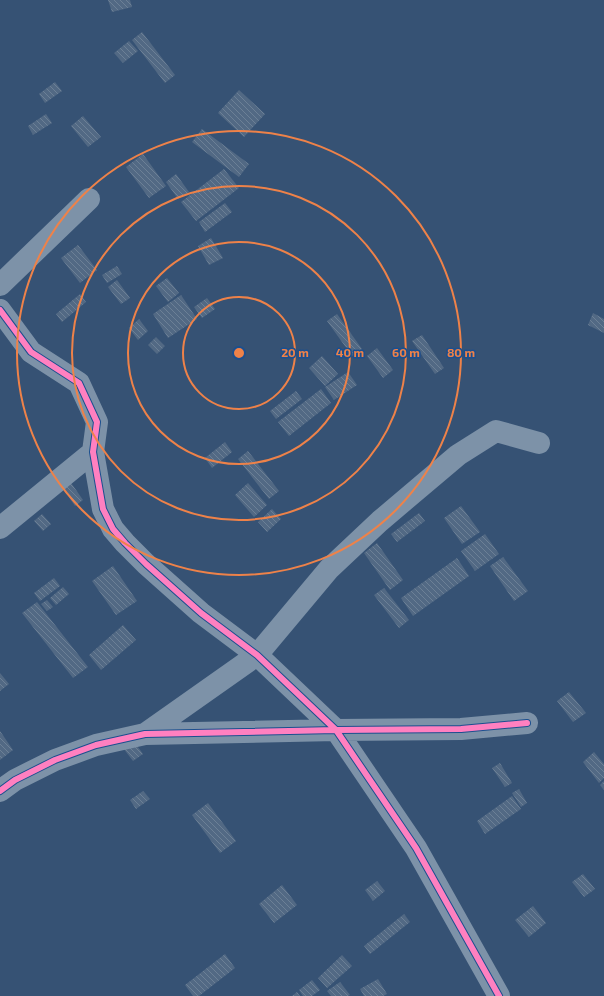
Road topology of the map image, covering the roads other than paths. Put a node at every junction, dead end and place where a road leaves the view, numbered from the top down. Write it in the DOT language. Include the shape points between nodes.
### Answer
graph roads {
  1 [pos="89,199"];
  2 [pos="0,285"];
  3 [pos="0,310"];
  4 [pos="539,443"];
  5 [pos="93,452"];
  6 [pos="0,528"];
  7 [pos="257,655"];
  8 [pos="527,723"];
  9 [pos="336,730"];
  10 [pos="145,734"];
  11 [pos="0,791"];
  12 [pos="499,996"];
  1 -- 2 [label="street"];
  3 -- 5 [label="street" via="31,352 79,383 97,422"];
  4 -- 7 [label="street" via="496,431 458,455 380,521 329,569"];
  5 -- 6 [label="street"];
  5 -- 7 [label="street" via="103,509 121,538 146,564 202,613"];
  7 -- 9 [label="street"];
  7 -- 10 [label="street"];
  8 -- 9 [label="street" via="461,729"];
  9 -- 10 [label="street"];
  9 -- 12 [label="street" via="416,848"];
  10 -- 11 [label="street" via="96,745 55,760 15,780"];
}
